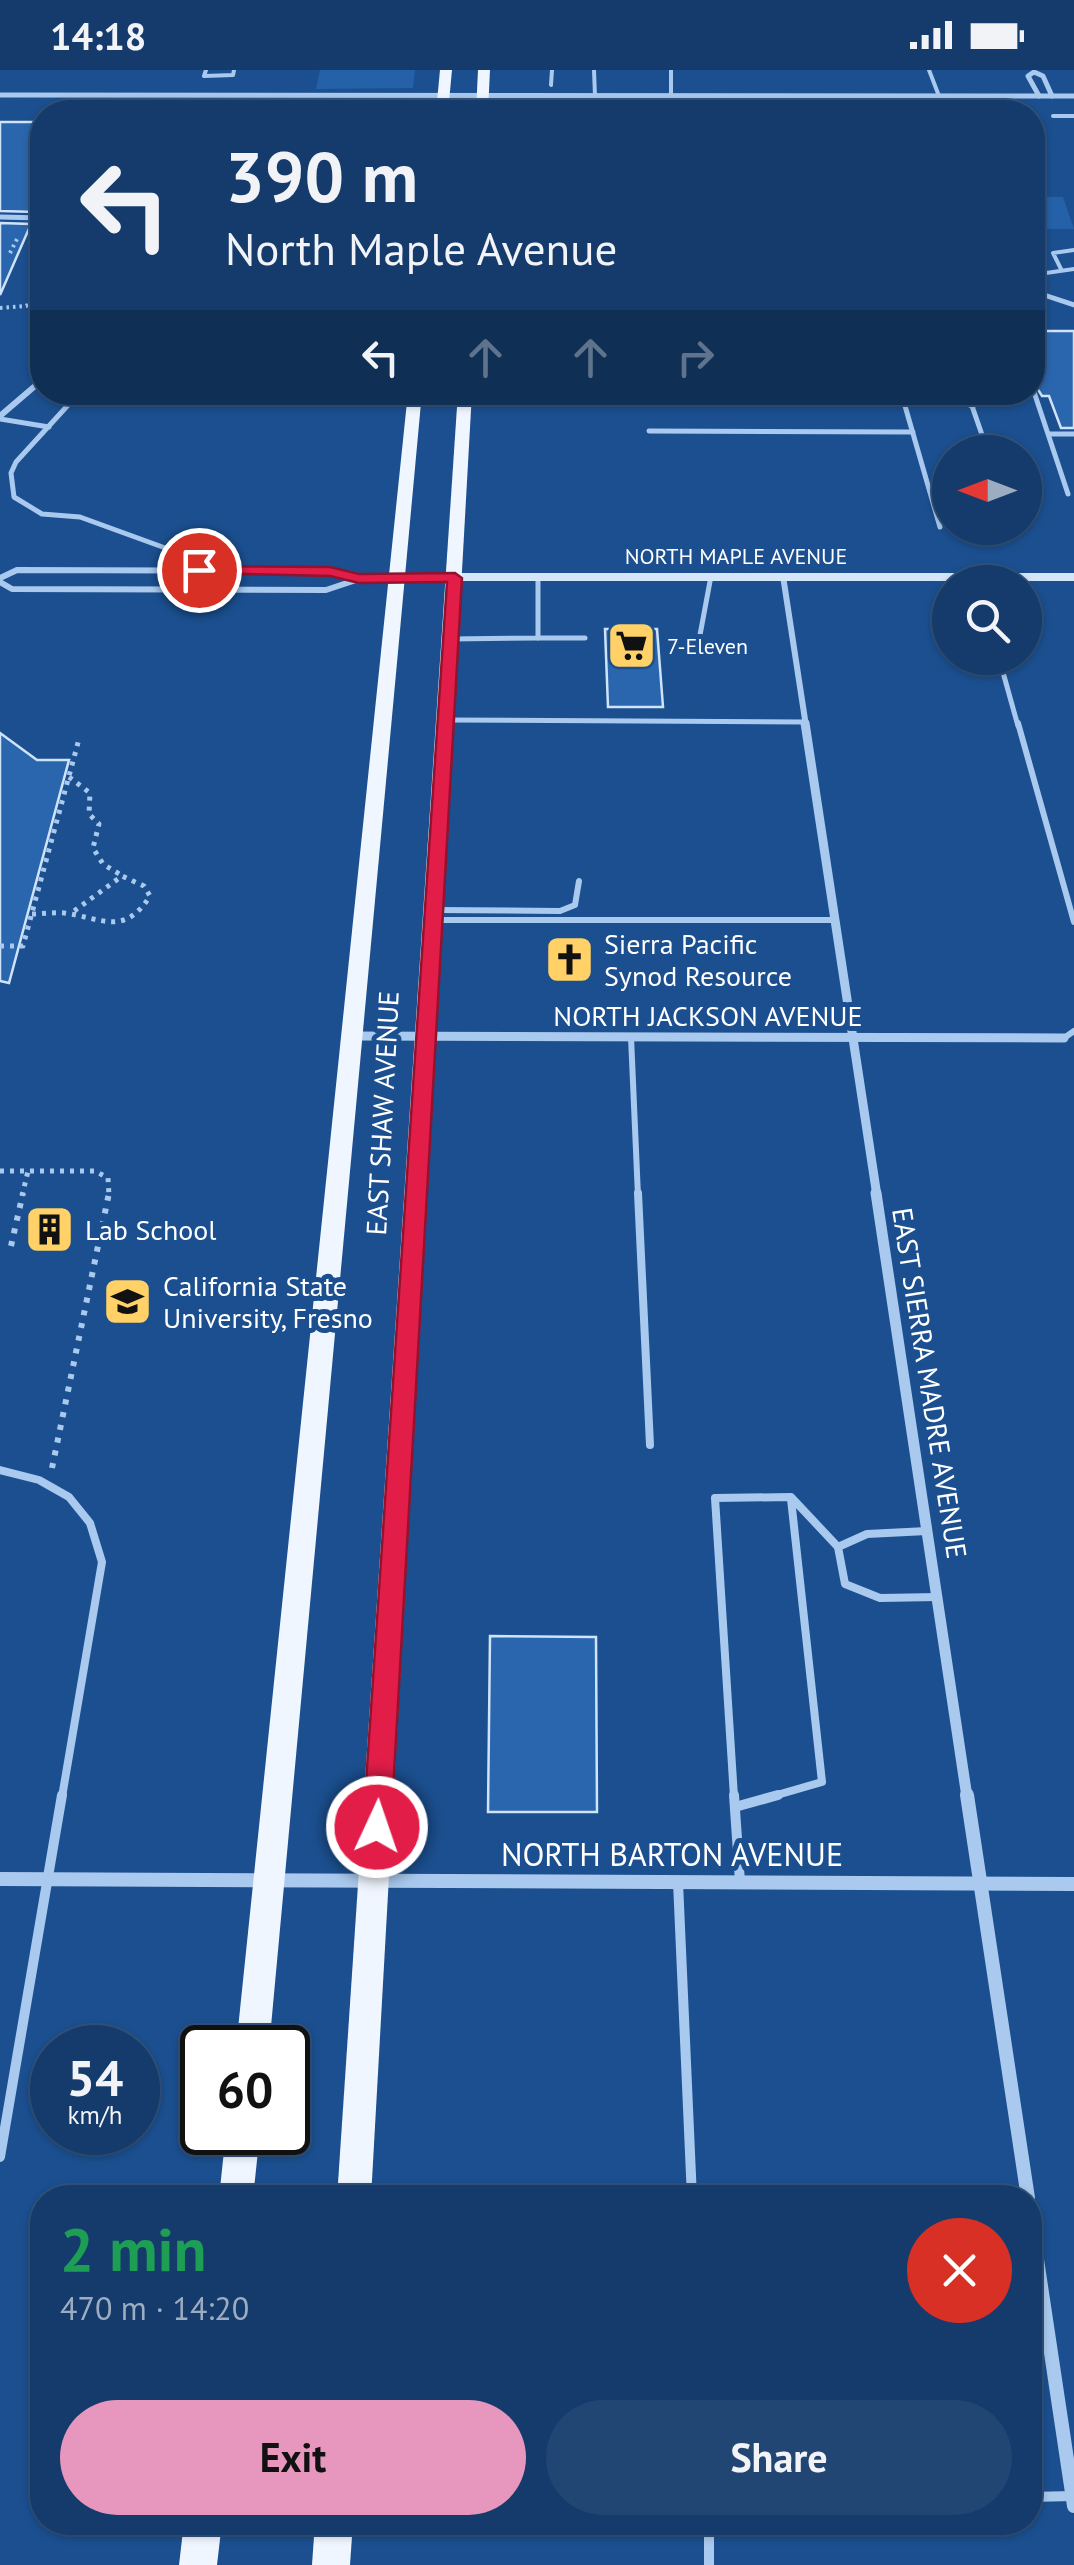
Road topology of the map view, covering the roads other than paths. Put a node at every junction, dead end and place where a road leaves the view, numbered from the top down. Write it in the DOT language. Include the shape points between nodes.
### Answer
graph roads {
  1 [pos="206,70"];
  2 [pos="234,70"];
  3 [pos="446,70"];
  4 [pos="484,70"];
  5 [pos="552,70"];
  6 [pos="594,70"];
  7 [pos="670,70"];
  8 [pos="929,70"];
  9 [pos="1033,71"];
  10 [pos="216,78"];
  11 [pos="551,85"];
  12 [pos="0,95"];
  13 [pos="213,96"];
  14 [pos="444,96"];
  15 [pos="483,96"];
  16 [pos="596,96"];
  17 [pos="636,96"];
  18 [pos="671,96"];
  19 [pos="939,96"];
  20 [pos="1038,96"];
  21 [pos="1052,96"];
  22 [pos="1074,96"];
  23 [pos="444,100"];
  24 [pos="483,100"];
  25 [pos="638,100"];
  26 [pos="1053,116"];
  27 [pos="1074,116"];
  28 [pos="0,218"];
  29 [pos="30,218"];
  30 [pos="1074,250"];
  31 [pos="1061,269"];
  32 [pos="1074,269"];
  33 [pos="1045,272"];
  34 [pos="1045,296"];
  35 [pos="1074,305"];
  36 [pos="30,391"];
  37 [pos="69,405"];
  38 [pos="414,405"];
  39 [pos="464,405"];
  40 [pos="905,405"];
  41 [pos="1039,405"];
  42 [pos="972,406"];
  43 [pos="0,417"];
  44 [pos="50,428"];
  45 [pos="649,430"];
  46 [pos="913,432"];
  47 [pos="1049,434"];
  48 [pos="1074,434"];
  49 [pos="982,435"];
  50 [pos="1068,494"];
  51 [pos="932,498"];
  52 [pos="199,570"];
  53 [pos="711,576"];
  54 [pos="783,576"];
  55 [pos="1074,576"];
  56 [pos="538,577"];
  57 [pos="1042,577"];
  58 [pos="398,578"];
  59 [pos="455,578"];
  60 [pos="359,579"];
  61 [pos="932,579"];
  62 [pos="0,580"];
  63 [pos="538,638"];
  64 [pos="586,638"];
  65 [pos="450,639"];
  66 [pos="697,650"];
  67 [pos="1005,675"];
  68 [pos="445,720"];
  69 [pos="805,722"];
  70 [pos="579,881"];
  71 [pos="432,915"];
  72 [pos="835,920"];
  73 [pos="1074,922"];
  74 [pos="1074,1031"];
  75 [pos="352,1036"];
  76 [pos="424,1036"];
  77 [pos="631,1037"];
  78 [pos="852,1038"];
  79 [pos="1064,1038"];
  80 [pos="650,1445"];
  81 [pos="0,1470"];
  82 [pos="791,1497"];
  83 [pos="928,1532"];
  84 [pos="838,1547"];
  85 [pos="937,1597"];
  86 [pos="735,1807"];
  87 [pos="0,1879"];
  88 [pos="49,1880"];
  89 [pos="374,1880"];
  90 [pos="269,1881"];
  91 [pos="678,1882"];
  92 [pos="740,1882"];
  93 [pos="980,1883"];
  94 [pos="1074,1884"];
  95 [pos="254,2025"];
  96 [pos="241,2155"];
  97 [pos="0,2157"];
  98 [pos="237,2185"];
  99 [pos="355,2185"];
  100 [pos="691,2185"];
  101 [pos="1026,2185"];
  102 [pos="1042,2293"];
  103 [pos="1042,2498"];
  104 [pos="1073,2501"];
  105 [pos="201,2535"];
  106 [pos="333,2535"];
  107 [pos="709,2535"];
  108 [pos="198,2565"];
  109 [pos="331,2565"];
  110 [pos="708,2565"];
  1 -- 10 [label="lane" via="204,76"];
  2 -- 10 [label="lane"];
  3 -- 14 [label="main road"];
  4 -- 15 [label="main road"];
  5 -- 11 [label="lane"];
  6 -- 16 [label="lane"];
  7 -- 18 [label="lane"];
  8 -- 19 [label="lane"];
  9 -- 20 [label="street" via="1028,76"];
  9 -- 21 [label="street" via="1044,76"];
  10 -- 13 [label="lane"];
  12 -- 13 [label="street"];
  13 -- 14 [label="street"];
  14 -- 15 [label="street"];
  14 -- 23 [label="main road"];
  15 -- 16 [label="street"];
  15 -- 24 [label="main road"];
  16 -- 17 [label="street"];
  17 -- 18 [label="street"];
  17 -- 25 [label="lane"];
  18 -- 19 [label="street"];
  19 -- 20 [label="street"];
  20 -- 21 [label="street"];
  21 -- 22 [label="street"];
  26 -- 27 [label="lane"];
  28 -- 29 [label="street"];
  30 -- 31 [label="lane" via="1053,253"];
  31 -- 32 [label="lane"];
  31 -- 33 [label="lane"];
  34 -- 35 [label="street"];
  36 -- 43 [label="street"];
  37 -- 44 [label="lane"];
  38 -- 58 [label="main road, EAST SHAW AVENUE"];
  39 -- 59 [label="main road, EAST SHAW AVENUE"];
  40 -- 46 [label="lane"];
  41 -- 47 [label="lane"];
  42 -- 49 [label="lane"];
  43 -- 44 [label="lane"];
  44 -- 52 [label="lane" via="16,462 14,497 42,514 80,517 190,558"];
  45 -- 46 [label="lane"];
  46 -- 51 [label="lane"];
  47 -- 48 [label="lane"];
  47 -- 50 [label="lane"];
  52 -- 60 [label="street" via="330,571"];
  52 -- 62 [label="street" via="17,570"];
  53 -- 54 [label="street, NORTH MAPLE AVENUE"];
  53 -- 56 [label="street, NORTH MAPLE AVENUE"];
  53 -- 66 [label="lane"];
  54 -- 61 [label="street, NORTH MAPLE AVENUE"];
  54 -- 69 [label="street, EAST SIERRA MADRE AVENUE"];
  55 -- 57 [label="street, NORTH MAPLE AVENUE"];
  56 -- 59 [label="street, NORTH MAPLE AVENUE"];
  56 -- 63 [label="lane"];
  58 -- 59 [label="street, NORTH MAPLE AVENUE"];
  58 -- 60 [label="street"];
  58 -- 75 [label="main road, EAST SHAW AVENUE"];
  59 -- 65 [label="main road, EAST SHAW AVENUE"];
  60 -- 62 [label="street" via="326,590 12,588"];
  63 -- 64 [label="lane"];
  63 -- 65 [label="lane"];
  65 -- 68 [label="main road, EAST SHAW AVENUE"];
  67 -- 73 [label="lane"];
  68 -- 69 [label="lane"];
  68 -- 71 [label="main road, EAST SHAW AVENUE"];
  69 -- 72 [label="street, EAST SIERRA MADRE AVENUE"];
  70 -- 71 [label="lane" via="575,906 560,910"];
  71 -- 72 [label="lane"];
  71 -- 76 [label="main road, EAST SHAW AVENUE"];
  72 -- 78 [label="street, EAST SIERRA MADRE AVENUE"];
  74 -- 79 [label="lane"];
  75 -- 76 [label="street, NORTH JACKSON AVENUE"];
  75 -- 90 [label="main road, EAST SHAW AVENUE"];
  76 -- 77 [label="street, NORTH JACKSON AVENUE"];
  76 -- 89 [label="main road, EAST SHAW AVENUE"];
  77 -- 78 [label="street, NORTH JACKSON AVENUE"];
  77 -- 80 [label="lane"];
  78 -- 79 [label="street, NORTH JACKSON AVENUE"];
  78 -- 83 [label="street, EAST SIERRA MADRE AVENUE"];
  81 -- 88 [label="lane" via="50,1484 85,1512 102,1562"];
  82 -- 84 [label="lane"];
  82 -- 86 [label="lane" via="822,1782"];
  82 -- 86 [label="lane" via="715,1498"];
  83 -- 84 [label="lane" via="867,1534"];
  83 -- 85 [label="street, EAST SIERRA MADRE AVENUE"];
  84 -- 85 [label="lane" via="845,1584 880,1598"];
  85 -- 93 [label="street, EAST SIERRA MADRE AVENUE"];
  86 -- 92 [label="lane"];
  87 -- 88 [label="street, NORTH BARTON AVENUE"];
  88 -- 90 [label="street, NORTH BARTON AVENUE"];
  88 -- 97 [label="lane"];
  89 -- 90 [label="street, NORTH BARTON AVENUE"];
  89 -- 91 [label="street, NORTH BARTON AVENUE"];
  89 -- 99 [label="main road, EAST SHAW AVENUE"];
  90 -- 95 [label="main road, EAST SHAW AVENUE"];
  91 -- 92 [label="street, NORTH BARTON AVENUE"];
  91 -- 100 [label="lane"];
  92 -- 93 [label="street, NORTH BARTON AVENUE"];
  93 -- 94 [label="street, NORTH BARTON AVENUE"];
  93 -- 101 [label="street, EAST SIERRA MADRE AVENUE"];
  96 -- 98 [label="main road"];
  102 -- 104 [label="street"];
  103 -- 104 [label="lane"];
  105 -- 108 [label="main road"];
  106 -- 109 [label="main road"];
  107 -- 110 [label="lane"];
}
